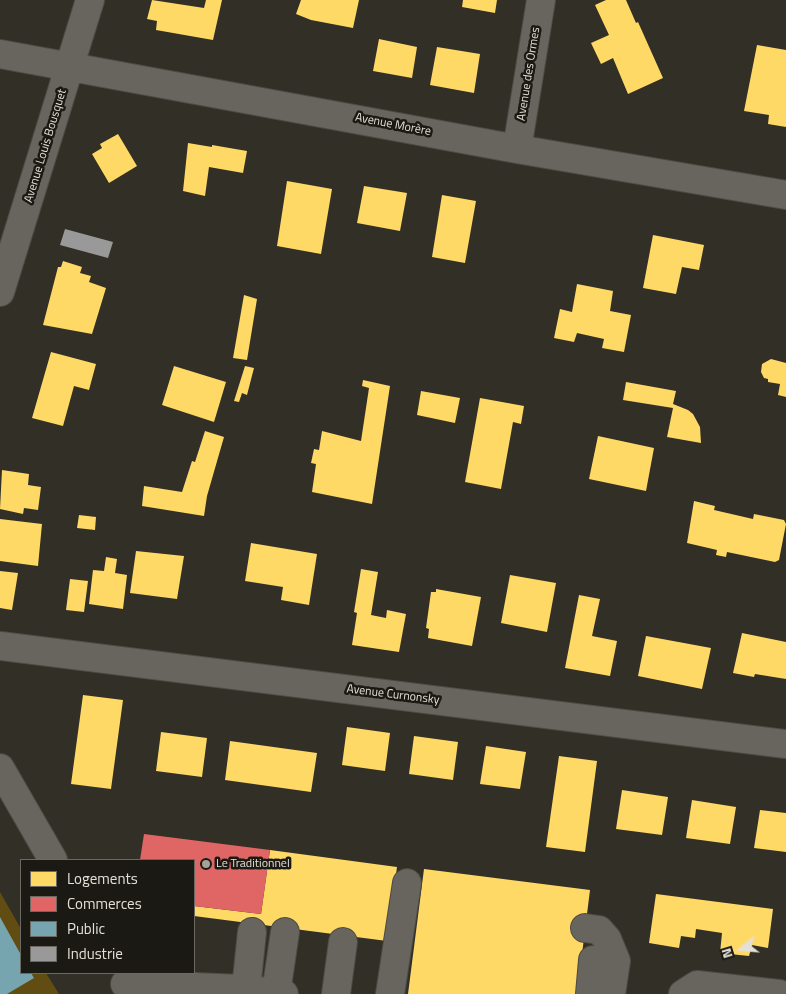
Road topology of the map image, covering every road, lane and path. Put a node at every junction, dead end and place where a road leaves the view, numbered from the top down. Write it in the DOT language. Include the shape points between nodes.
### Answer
graph roads {
  1 [pos="90,0"];
  2 [pos="541,0"];
  3 [pos="0,54"];
  4 [pos="71,67"];
  5 [pos="517,149"];
  6 [pos="786,195"];
  7 [pos="0,292"];
  8 [pos="0,646"];
  9 [pos="786,744"];
  10 [pos="0,768"];
  11 [pos="52,859"];
  12 [pos="407,883"];
  13 [pos="585,928"];
  14 [pos="252,932"];
  15 [pos="284,932"];
  16 [pos="343,942"];
  17 [pos="594,960"];
  18 [pos="159,979"];
  19 [pos="124,984"];
  20 [pos="246,989"];
  21 [pos="280,994"];
  22 [pos="336,994"];
  23 [pos="390,994"];
  24 [pos="590,994"];
  25 [pos="611,994"];
  26 [pos="683,994"];
  27 [pos="779,994"];
  1 -- 4 [label="street, Avenue Louis Bousquet"];
  2 -- 5 [label="street, Avenue des Ormes"];
  3 -- 4 [label="street, Avenue Morère"];
  4 -- 5 [label="street, Avenue Morère"];
  4 -- 7 [label="street, Avenue Louis Bousquet"];
  5 -- 6 [label="street, Avenue Morère"];
  8 -- 9 [label="street, Avenue Curnonsky"];
  10 -- 11 [label="street"];
  12 -- 23 [label="street"];
  13 -- 25 [label="street" via="599,930 607,939 616,961"];
  14 -- 20 [label="street"];
  15 -- 21 [label="street"];
  16 -- 22 [label="street"];
  17 -- 24 [label="street"];
  18 -- 19 [label="street"];
  18 -- 20 [label="street"];
  20 -- 21 [label="street"];
  26 -- 27 [label="street" via="697,985"];
}
